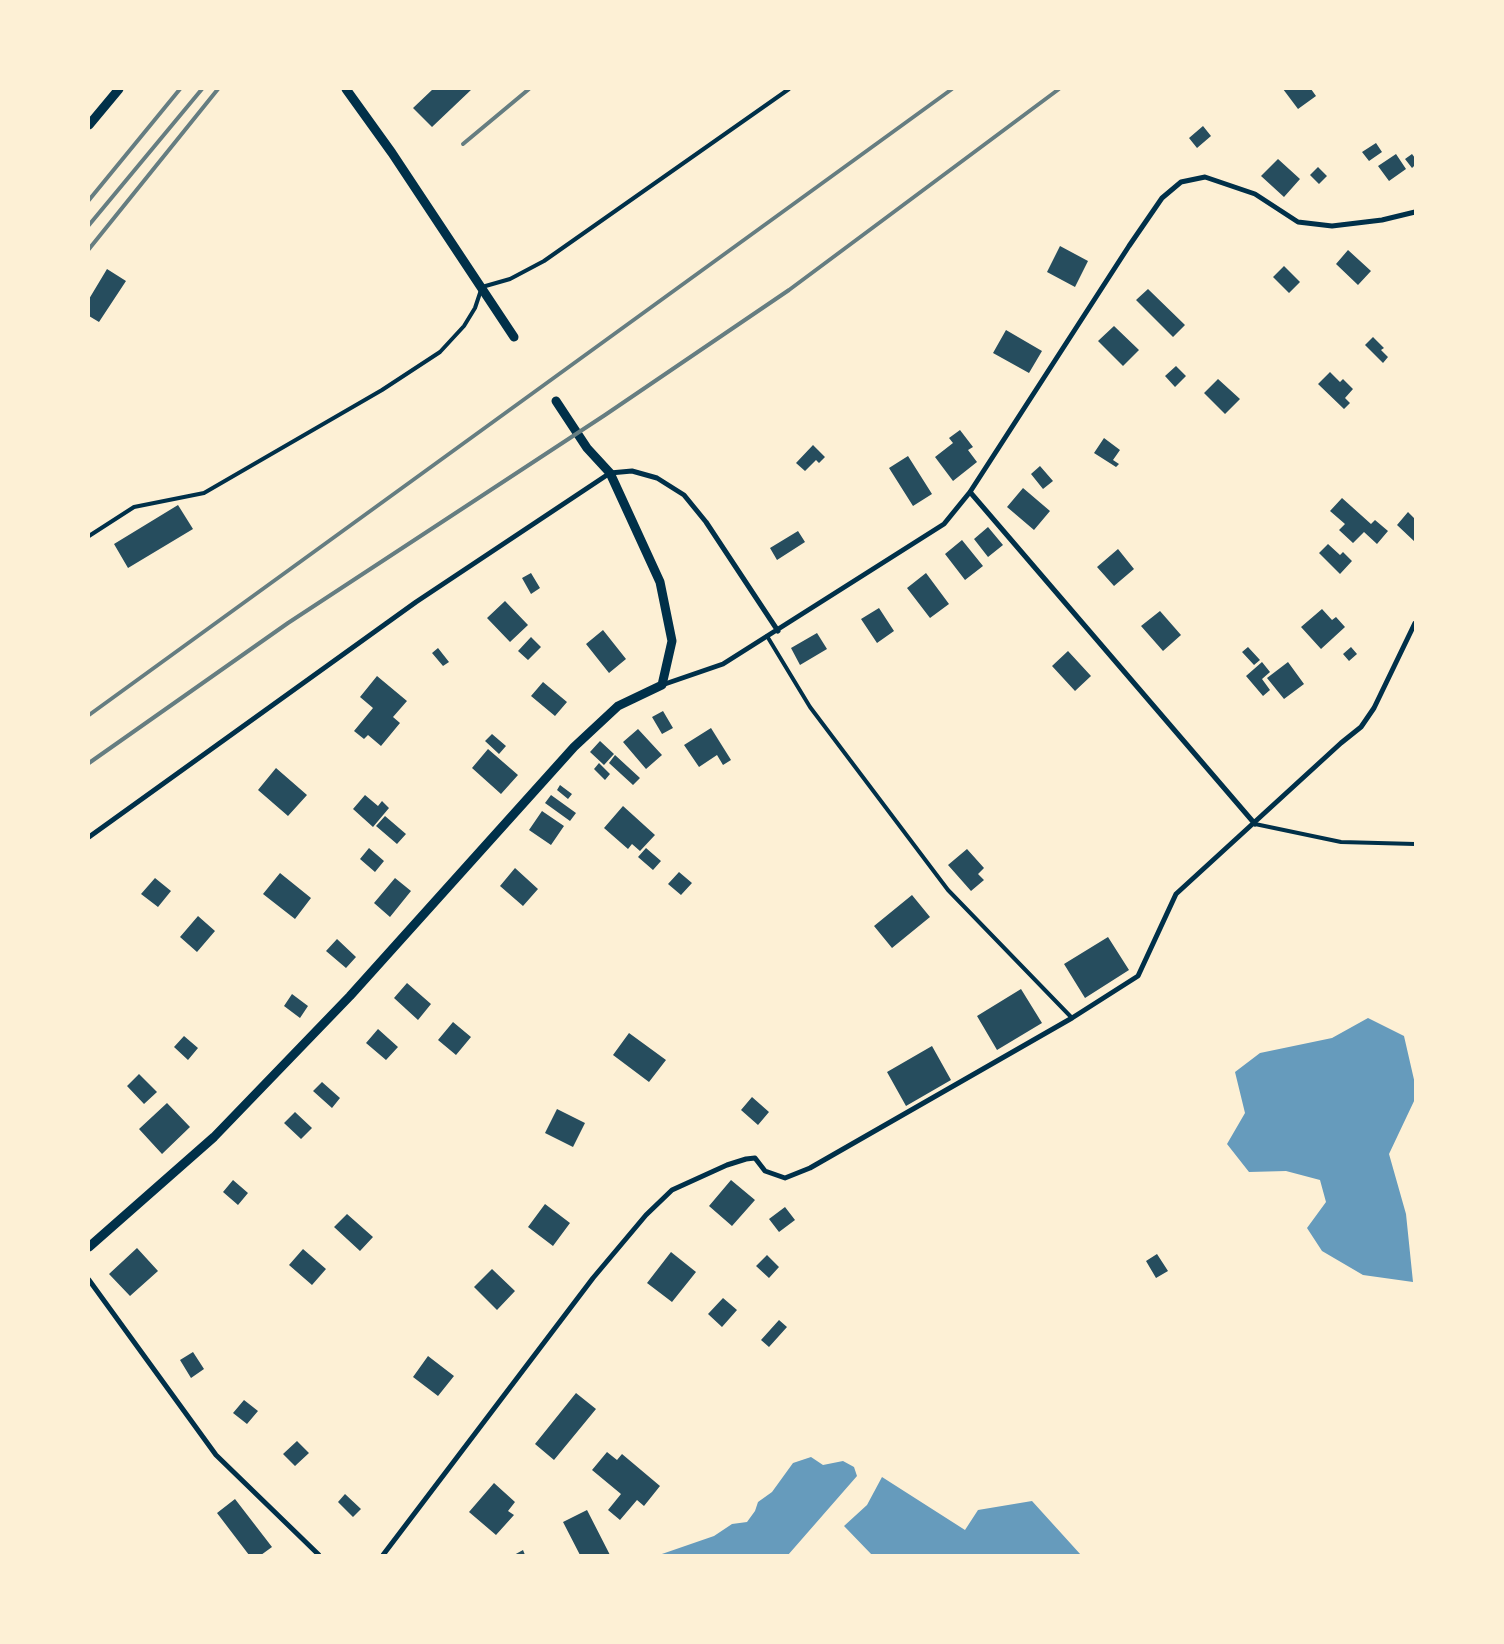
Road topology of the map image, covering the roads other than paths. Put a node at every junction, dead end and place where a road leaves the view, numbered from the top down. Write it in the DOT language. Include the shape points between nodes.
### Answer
graph roads {
  1 [pos="118,89"];
  2 [pos="346,89"];
  3 [pos="788,89"];
  4 [pos="89,125"];
  5 [pos="1415,212"];
  6 [pos="482,287"];
  7 [pos="514,337"];
  8 [pos="556,401"];
  9 [pos="610,473"];
  10 [pos="970,492"];
  11 [pos="89,536"];
  12 [pos="1415,623"];
  13 [pos="778,631"];
  14 [pos="768,636"];
  15 [pos="662,685"];
  16 [pos="1254,824"];
  17 [pos="89,837"];
  18 [pos="1415,844"];
  19 [pos="1072,1018"];
  20 [pos="89,1247"];
  21 [pos="89,1280"];
  22 [pos="319,1555"];
  23 [pos="383,1555"];
  1 -- 4 [label="street"];
  2 -- 6 [label="street"];
  3 -- 6 [label="lane" via="544,261 510,278"];
  5 -- 10 [label="street" via="1332,226 1298,222 1254,194 1205,177 1181,182 1162,198"];
  6 -- 7 [label="street"];
  6 -- 11 [label="lane" via="464,326 440,352 382,390 204,493 134,507"];
  8 -- 9 [label="street" via="587,448"];
  9 -- 13 [label="street" via="632,471 657,478 684,495 706,522"];
  9 -- 15 [label="street" via="660,582 668,611 672,641"];
  9 -- 17 [label="street" via="416,602"];
  10 -- 13 [label="street" via="944,524"];
  10 -- 16 [label="street"];
  12 -- 16 [label="street" via="1374,708 1361,727"];
  13 -- 14 [label="street"];
  14 -- 15 [label="street" via="724,664"];
  14 -- 19 [label="lane" via="810,707 948,890"];
  15 -- 20 [label="street" via="618,706 574,747 350,996 214,1137"];
  16 -- 18 [label="lane" via="1341,842"];
  16 -- 19 [label="street" via="1176,894 1138,976"];
  19 -- 23 [label="street" via="810,1168 785,1178 765,1171 755,1158 746,1159 672,1190 646,1214 593,1278"];
  21 -- 22 [label="street" via="216,1455"];
}
